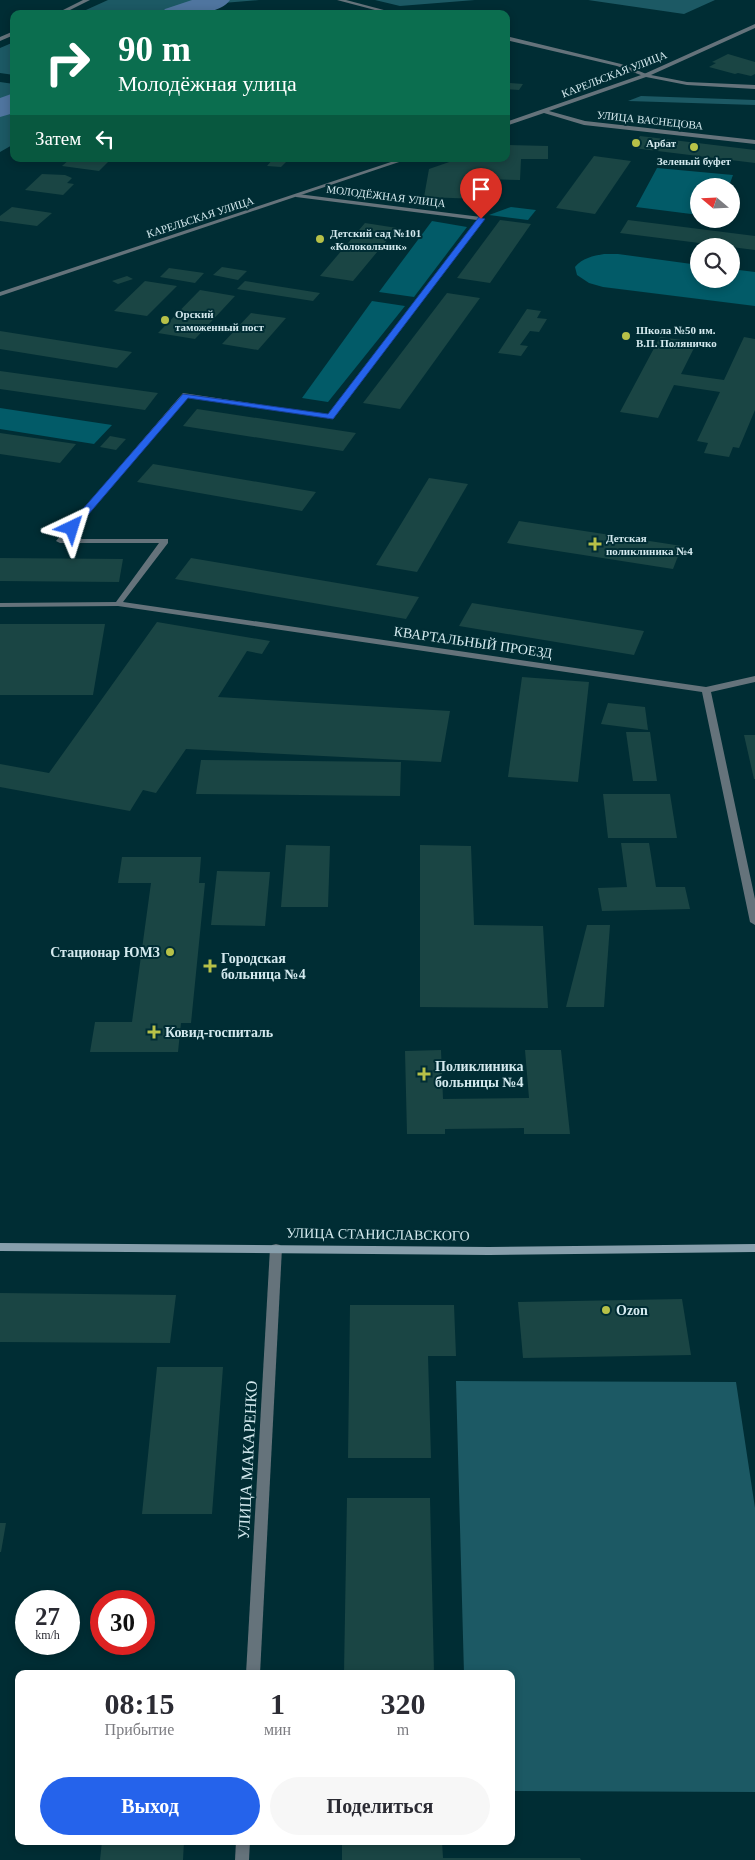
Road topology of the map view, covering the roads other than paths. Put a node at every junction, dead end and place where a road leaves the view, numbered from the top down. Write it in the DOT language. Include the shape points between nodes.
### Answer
graph roads {
  1 [pos="87,0"];
  2 [pos="340,0"];
  3 [pos="66,10"];
  4 [pos="381,10"];
  5 [pos="755,26"];
  6 [pos="510,39"];
  7 [pos="646,75"];
  8 [pos="755,87"];
  9 [pos="544,111"];
  10 [pos="510,123"];
  11 [pos="755,142"];
  12 [pos="396,162"];
  13 [pos="298,196"];
  14 [pos="0,294"];
  15 [pos="118,604"];
  16 [pos="0,605"];
  17 [pos="755,679"];
  18 [pos="706,690"];
  19 [pos="755,922"];
  20 [pos="0,1247"];
  21 [pos="276,1248"];
  22 [pos="755,1248"];
  23 [pos="253,1670"];
  24 [pos="243,1845"];
  25 [pos="242,1860"];
  1 -- 3 [label="street"];
  2 -- 4 [label="street"];
  5 -- 7 [label="street, КАРЕЛЬСКАЯ УЛИЦА"];
  6 -- 7 [label="street" via="619,65"];
  7 -- 8 [label="street" via="686,85"];
  7 -- 9 [label="street, КАРЕЛЬСКАЯ УЛИЦА"];
  9 -- 10 [label="street, КАРЕЛЬСКАЯ УЛИЦА"];
  9 -- 11 [label="street, УЛИЦА ВАСНЕЦОВА" via="584,123"];
  12 -- 13 [label="street, КАРЕЛЬСКАЯ УЛИЦА"];
  13 -- 14 [label="street, КАРЕЛЬСКАЯ УЛИЦА"];
  13 -- 15 [label="street, МОЛОДЁЖНАЯ УЛИЦА" via="481,219 330,417 186,395 60,541 165,541"];
  15 -- 16 [label="street, КВАРТАЛЬНЫЙ ПРОЕЗД"];
  15 -- 18 [label="street, КВАРТАЛЬНЫЙ ПРОЕЗД"];
  17 -- 18 [label="street"];
  18 -- 19 [label="street"];
  20 -- 21 [label="main road, УЛИЦА СТАНИСЛАВСКОГО"];
  21 -- 22 [label="main road, УЛИЦА СТАНИСЛАВСКОГО" via="489,1251"];
  21 -- 23 [label="street, УЛИЦА МАКАРЕНКО"];
  24 -- 25 [label="street"];
}
